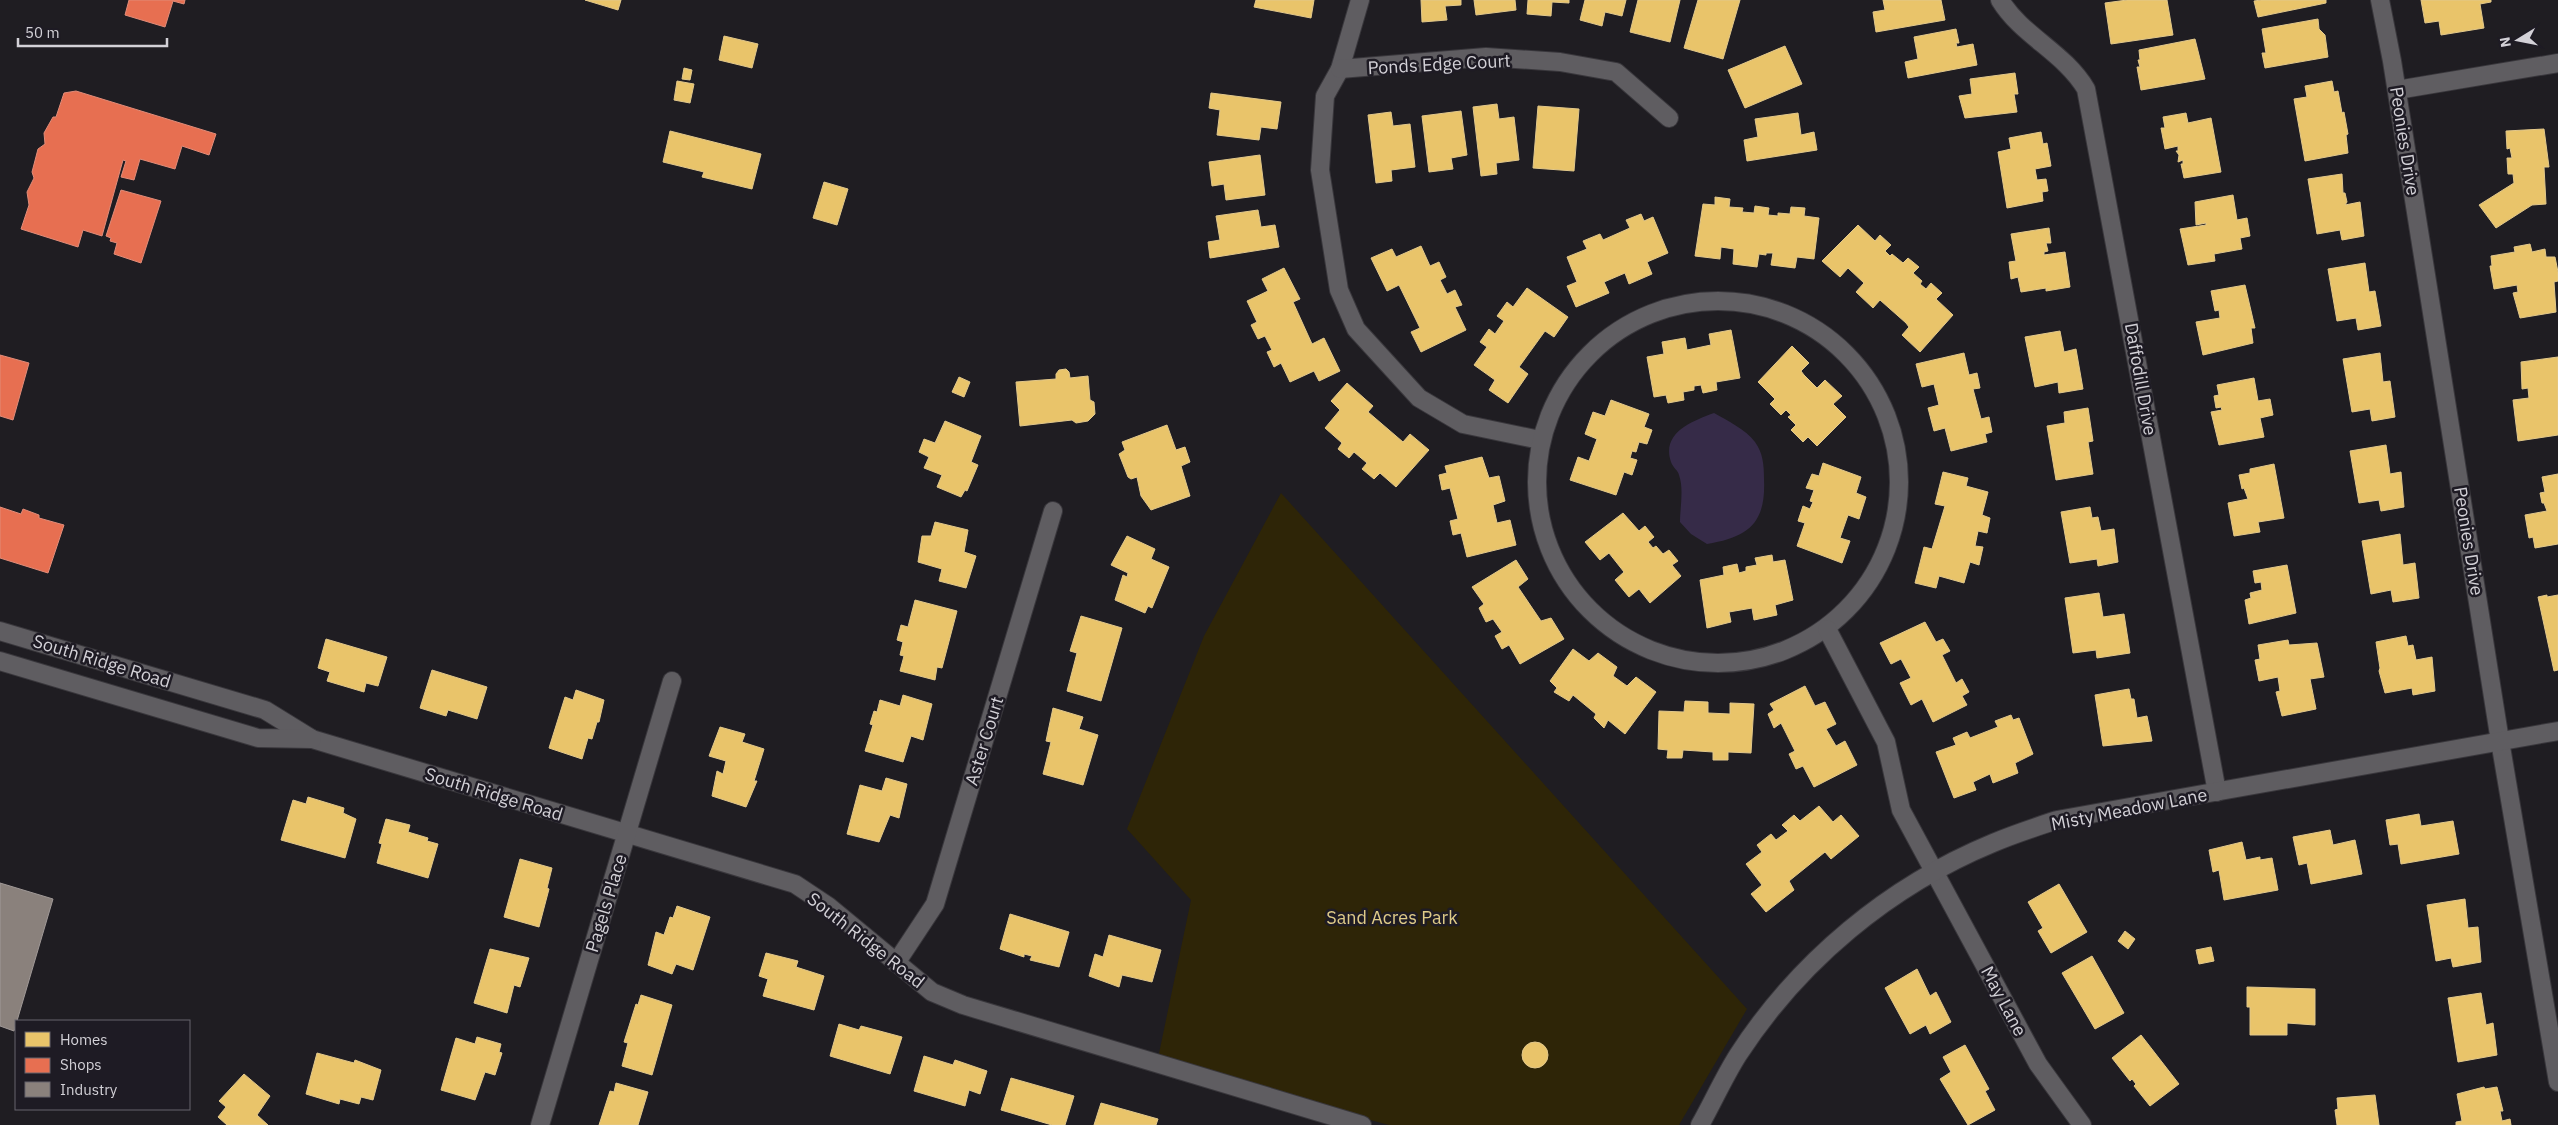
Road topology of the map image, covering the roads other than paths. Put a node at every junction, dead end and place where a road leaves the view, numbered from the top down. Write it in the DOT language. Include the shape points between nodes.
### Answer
graph roads {
  1 [pos="1360,0"];
  2 [pos="2000,0"];
  3 [pos="2380,0"];
  4 [pos="2558,63"];
  5 [pos="1340,69"];
  6 [pos="2397,90"];
  7 [pos="1668,118"];
  8 [pos="1540,440"];
  9 [pos="1053,511"];
  10 [pos="1827,629"];
  11 [pos="0,630"];
  12 [pos="0,661"];
  13 [pos="672,681"];
  14 [pos="2558,730"];
  15 [pos="312,739"];
  16 [pos="2500,741"];
  17 [pos="2217,792"];
  18 [pos="627,834"];
  19 [pos="1934,872"];
  20 [pos="896,963"];
  21 [pos="2558,1082"];
  22 [pos="540,1125"];
  23 [pos="1362,1125"];
  24 [pos="1700,1125"];
  25 [pos="2082,1125"];
  1 -- 5 [label="street"];
  2 -- 17 [label="street, Daffodill Drive" via="2021,25 2076,72 2086,90"];
  3 -- 6 [label="street, Peonies Drive"];
  4 -- 6 [label="street"];
  5 -- 7 [label="street, Ponds Edge Court" via="1486,57 1560,62 1616,72"];
  5 -- 8 [label="street" via="1325,96 1320,170 1339,290 1356,329 1419,398 1463,424"];
  6 -- 16 [label="street, Peonies Drive"];
  8 -- 10 [label="street" via="1536,499 1557,568 1598,620 1659,656 1721,665 1779,655"];
  8 -- 10 [label="street" via="1554,400 1584,356 1641,315 1698,299 1761,303 1821,330 1871,381 1898,447 1898,518 1875,577"];
  9 -- 20 [label="street, Aster Court" via="935,904"];
  10 -- 19 [label="street, May Lane" via="1886,742 1901,810"];
  11 -- 15 [label="street, South Ridge Road" via="265,710"];
  12 -- 15 [label="street, South Ridge Road" via="258,738"];
  13 -- 18 [label="street, Pagels Place"];
  14 -- 16 [label="street, Misty Meadow Lane"];
  15 -- 18 [label="street, South Ridge Road"];
  16 -- 17 [label="street, Misty Meadow Lane"];
  16 -- 21 [label="street, Peonies Drive"];
  17 -- 19 [label="street, Misty Meadow Lane" via="2057,820 1992,843"];
  18 -- 20 [label="street, South Ridge Road" via="795,884 828,906"];
  18 -- 22 [label="street, Pagels Place"];
  19 -- 24 [label="street, Misty Meadow Lane" via="1878,906 1826,950 1773,1006 1738,1056"];
  19 -- 25 [label="street, May Lane" via="2038,1064"];
  20 -- 23 [label="street, South Ridge Road" via="932,992 963,1005"];
}
